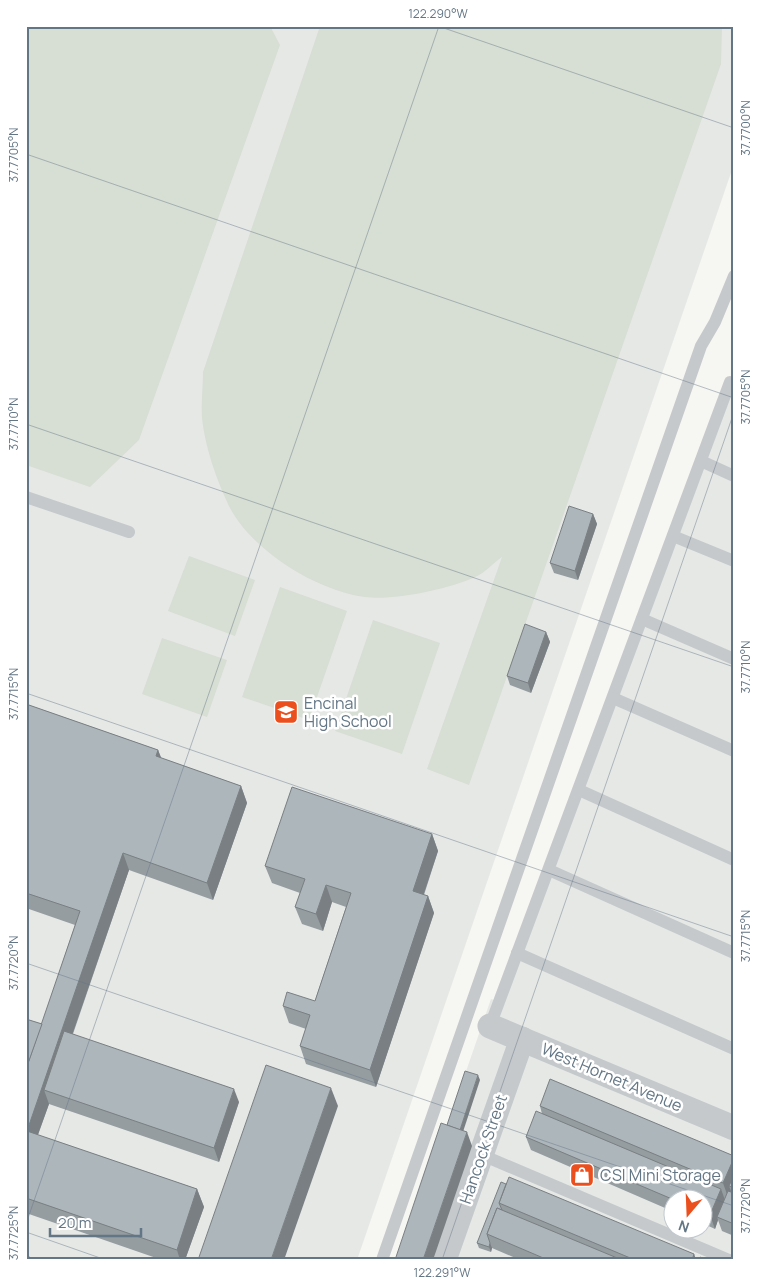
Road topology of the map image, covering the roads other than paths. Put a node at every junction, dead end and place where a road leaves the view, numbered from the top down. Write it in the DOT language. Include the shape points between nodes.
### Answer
graph roads {
  1 [pos="734,276"];
  2 [pos="734,384"];
  3 [pos="701,461"];
  4 [pos="734,476"];
  5 [pos="26,497"];
  6 [pos="129,532"];
  7 [pos="673,536"];
  8 [pos="734,561"];
  9 [pos="642,619"];
  10 [pos="734,659"];
  11 [pos="612,698"];
  12 [pos="734,751"];
  13 [pos="579,790"];
  14 [pos="734,860"];
  15 [pos="549,870"];
  16 [pos="734,953"];
  17 [pos="518,954"];
  18 [pos="490,1026"];
  19 [pos="522,1039"];
  20 [pos="734,1049"];
  21 [pos="734,1128"];
  22 [pos="482,1155"];
  23 [pos="449,1258"];
  24 [pos="382,1260"];
  25 [pos="729,1260"];
  1 -- 24 [label="lane" via="698,355"];
  2 -- 3 [label="lane" via="730,382"];
  3 -- 4 [label="lane"];
  3 -- 7 [label="lane"];
  5 -- 6 [label="lane"];
  7 -- 8 [label="lane"];
  7 -- 9 [label="lane"];
  9 -- 10 [label="lane"];
  9 -- 11 [label="lane"];
  11 -- 12 [label="lane"];
  11 -- 13 [label="lane"];
  13 -- 14 [label="lane"];
  13 -- 15 [label="lane"];
  15 -- 16 [label="lane"];
  15 -- 17 [label="lane"];
  17 -- 18 [label="lane"];
  17 -- 20 [label="lane"];
  18 -- 19 [label="street, West Hornet Avenue"];
  19 -- 21 [label="street, West Hornet Avenue"];
  19 -- 22 [label="street, Hancock Street"];
  22 -- 23 [label="street, Hancock Street"];
  22 -- 25 [label="lane"];
}
